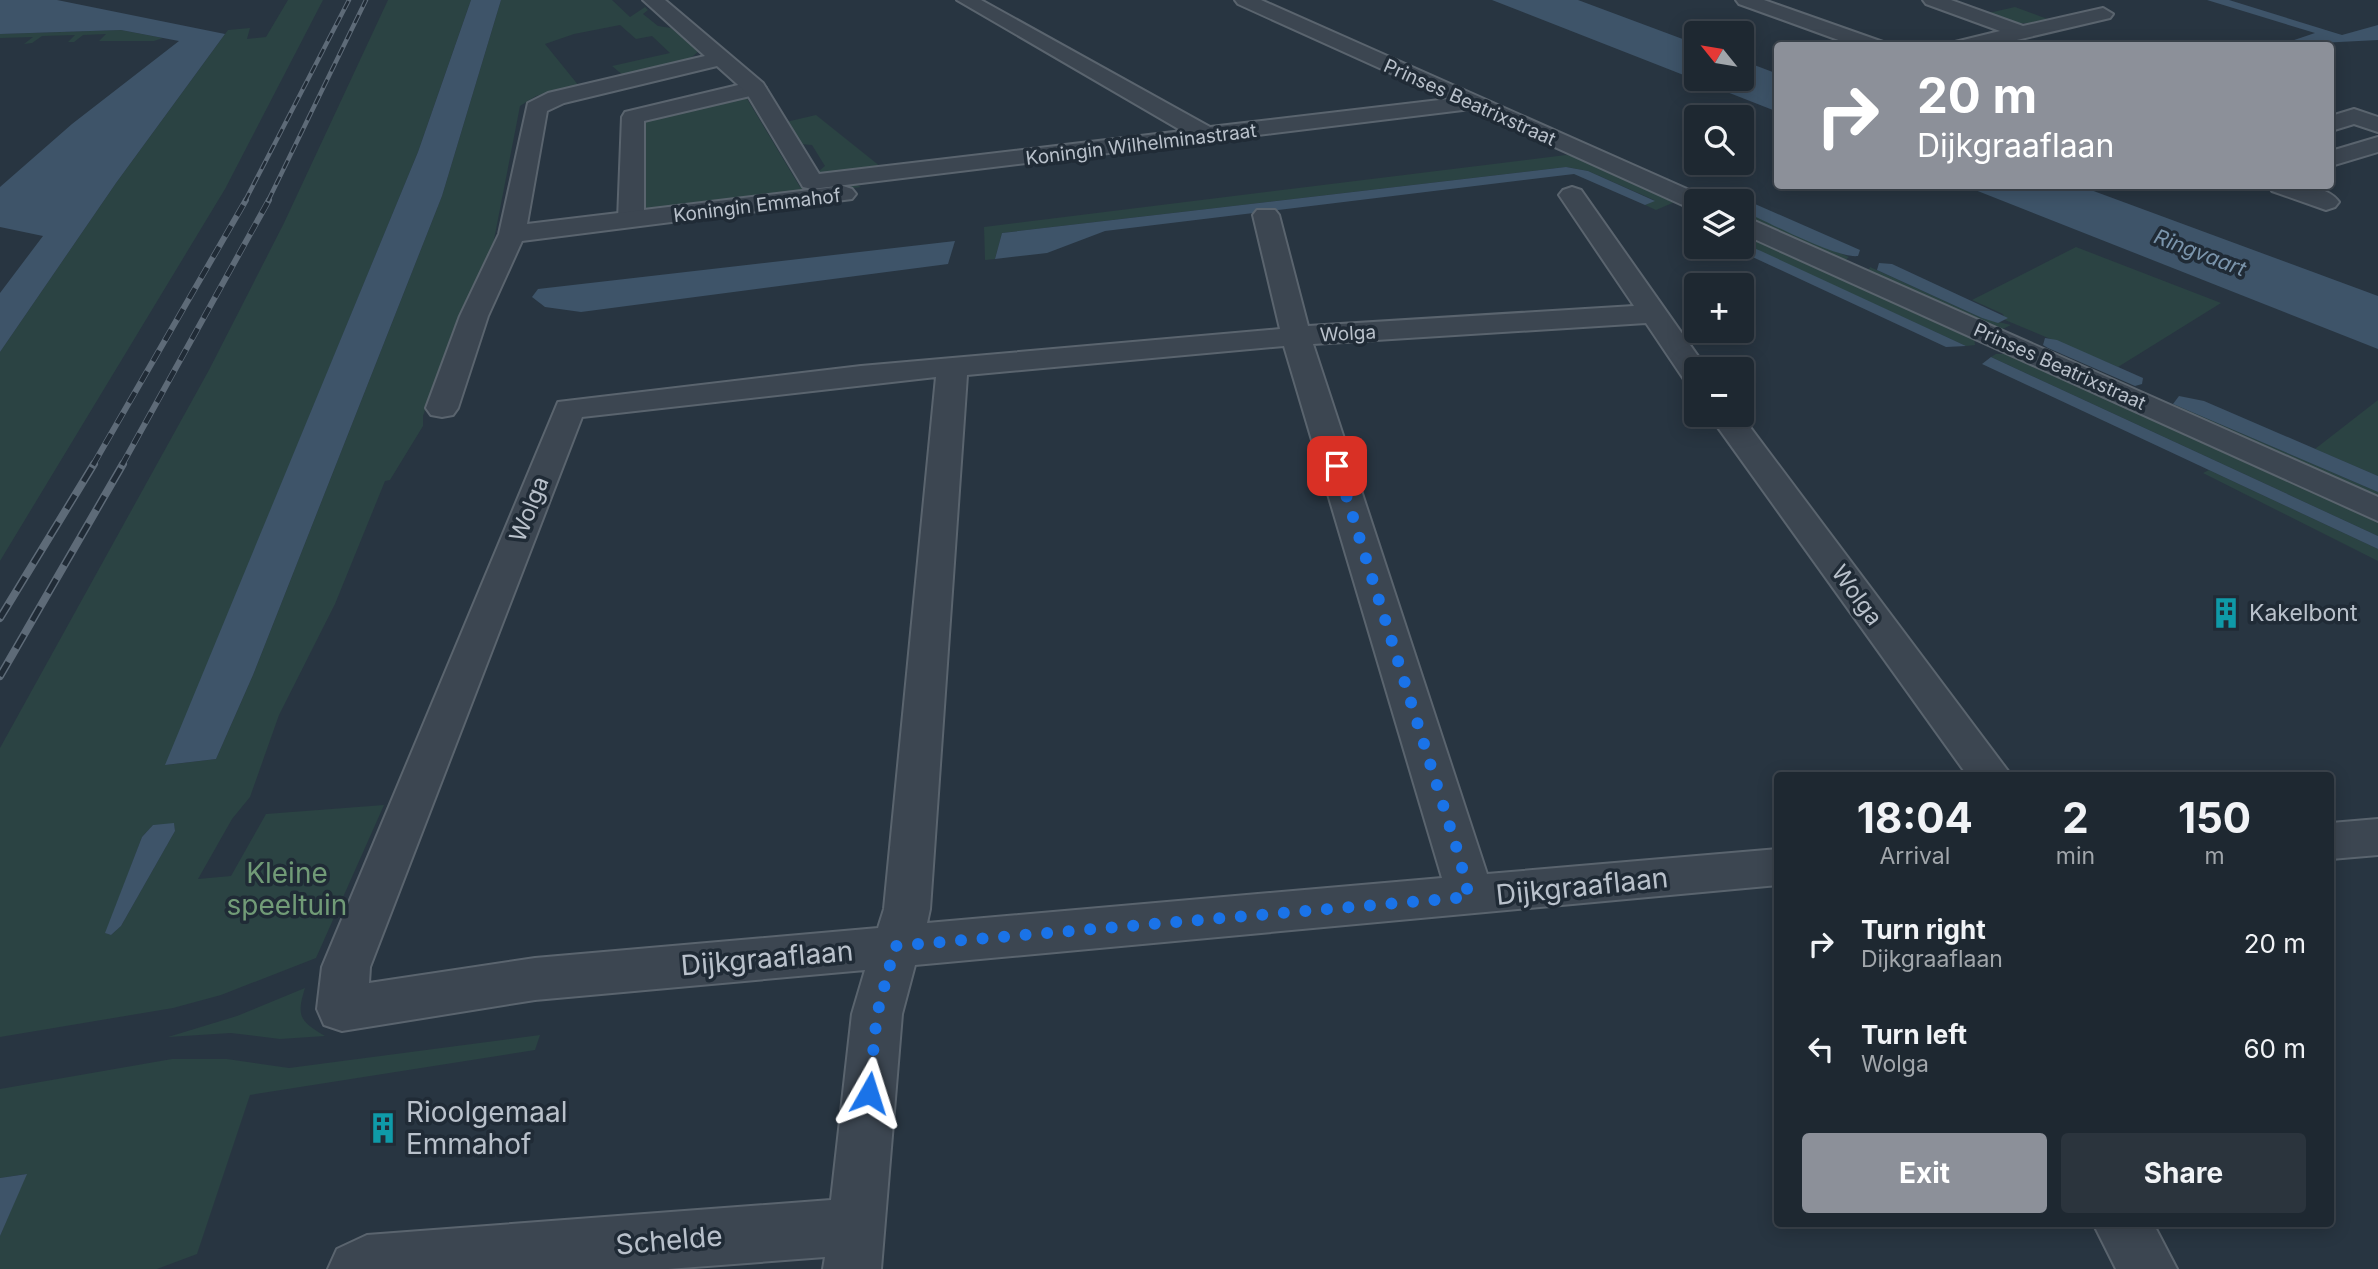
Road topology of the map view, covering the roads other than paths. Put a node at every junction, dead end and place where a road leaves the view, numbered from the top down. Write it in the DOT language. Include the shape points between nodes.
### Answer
graph roads {
  1 [pos="653,0"];
  2 [pos="967,0"];
  3 [pos="1245,0"];
  4 [pos="1746,0"];
  5 [pos="1933,0"];
  6 [pos="2103,14"];
  7 [pos="2020,32"];
  8 [pos="1865,42"];
  9 [pos="1979,42"];
  10 [pos="719,59"];
  11 [pos="755,88"];
  12 [pos="1470,103"];
  13 [pos="2334,123"];
  14 [pos="2378,125"];
  15 [pos="1209,136"];
  16 [pos="2378,144"];
  17 [pos="2334,158"];
  18 [pos="871,177"];
  19 [pos="2289,189"];
  20 [pos="1572,195"];
  21 [pos="1684,197"];
  22 [pos="2326,202"];
  23 [pos="1266,215"];
  24 [pos="631,220"];
  25 [pos="1754,229"];
  26 [pos="512,234"];
  27 [pos="1651,314"];
  28 [pos="1296,336"];
  29 [pos="1684,359"];
  30 [pos="952,368"];
  31 [pos="442,408"];
  32 [pos="1734,427"];
  33 [pos="2378,510"];
  34 [pos="1988,772"];
  35 [pos="2378,837"];
  36 [pos="2334,841"];
  37 [pos="1774,867"];
  38 [pos="1469,897"];
  39 [pos="895,946"];
  40 [pos="346,967"];
  41 [pos="2123,1227"];
  42 [pos="854,1247"];
  43 [pos="357,1269"];
  44 [pos="2148,1269"];
  1 -- 10 [label="street"];
  2 -- 15 [label="street"];
  3 -- 12 [label="street, Prinses Beatrixstraat"];
  4 -- 8 [label="street"];
  5 -- 7 [label="street"];
  6 -- 7 [label="street"];
  7 -- 9 [label="street"];
  10 -- 11 [label="street"];
  10 -- 26 [label="street" via="556,98 536,108"];
  11 -- 18 [label="street, Koningin Wilhelminastraat" via="812,182"];
  11 -- 24 [label="street" via="633,117"];
  12 -- 15 [label="street, Koningin Wilhelminastraat"];
  12 -- 21 [label="street, Prinses Beatrixstraat"];
  13 -- 14 [label="street" via="2354,116"];
  15 -- 18 [label="street, Koningin Wilhelminastraat"];
  16 -- 17 [label="street"];
  18 -- 24 [label="street, Koningin Emmahof" via="872,187 860,192"];
  19 -- 22 [label="street"];
  20 -- 27 [label="street"];
  23 -- 28 [label="street, Wolga"];
  24 -- 26 [label="street, Koningin Emmahof"];
  25 -- 33 [label="street, Prinses Beatrixstraat"];
  26 -- 31 [label="street" via="474,316"];
  27 -- 28 [label="street, Wolga"];
  27 -- 29 [label="street"];
  28 -- 30 [label="street, Wolga"];
  28 -- 38 [label="street, Wolga"];
  30 -- 39 [label="street" via="907,909"];
  30 -- 40 [label="street, Wolga" via="569,409"];
  32 -- 34 [label="street, Wolga"];
  35 -- 36 [label="street"];
  37 -- 38 [label="street, Dijkgraaflaan"];
  38 -- 39 [label="street, Dijkgraaflaan"];
  39 -- 40 [label="street, Dijkgraaflaan" via="535,979 342,1009"];
  39 -- 42 [label="street, Schelde" via="877,1014"];
  41 -- 44 [label="street"];
  42 -- 43 [label="street, Schelde" via="380,1263"];
}
